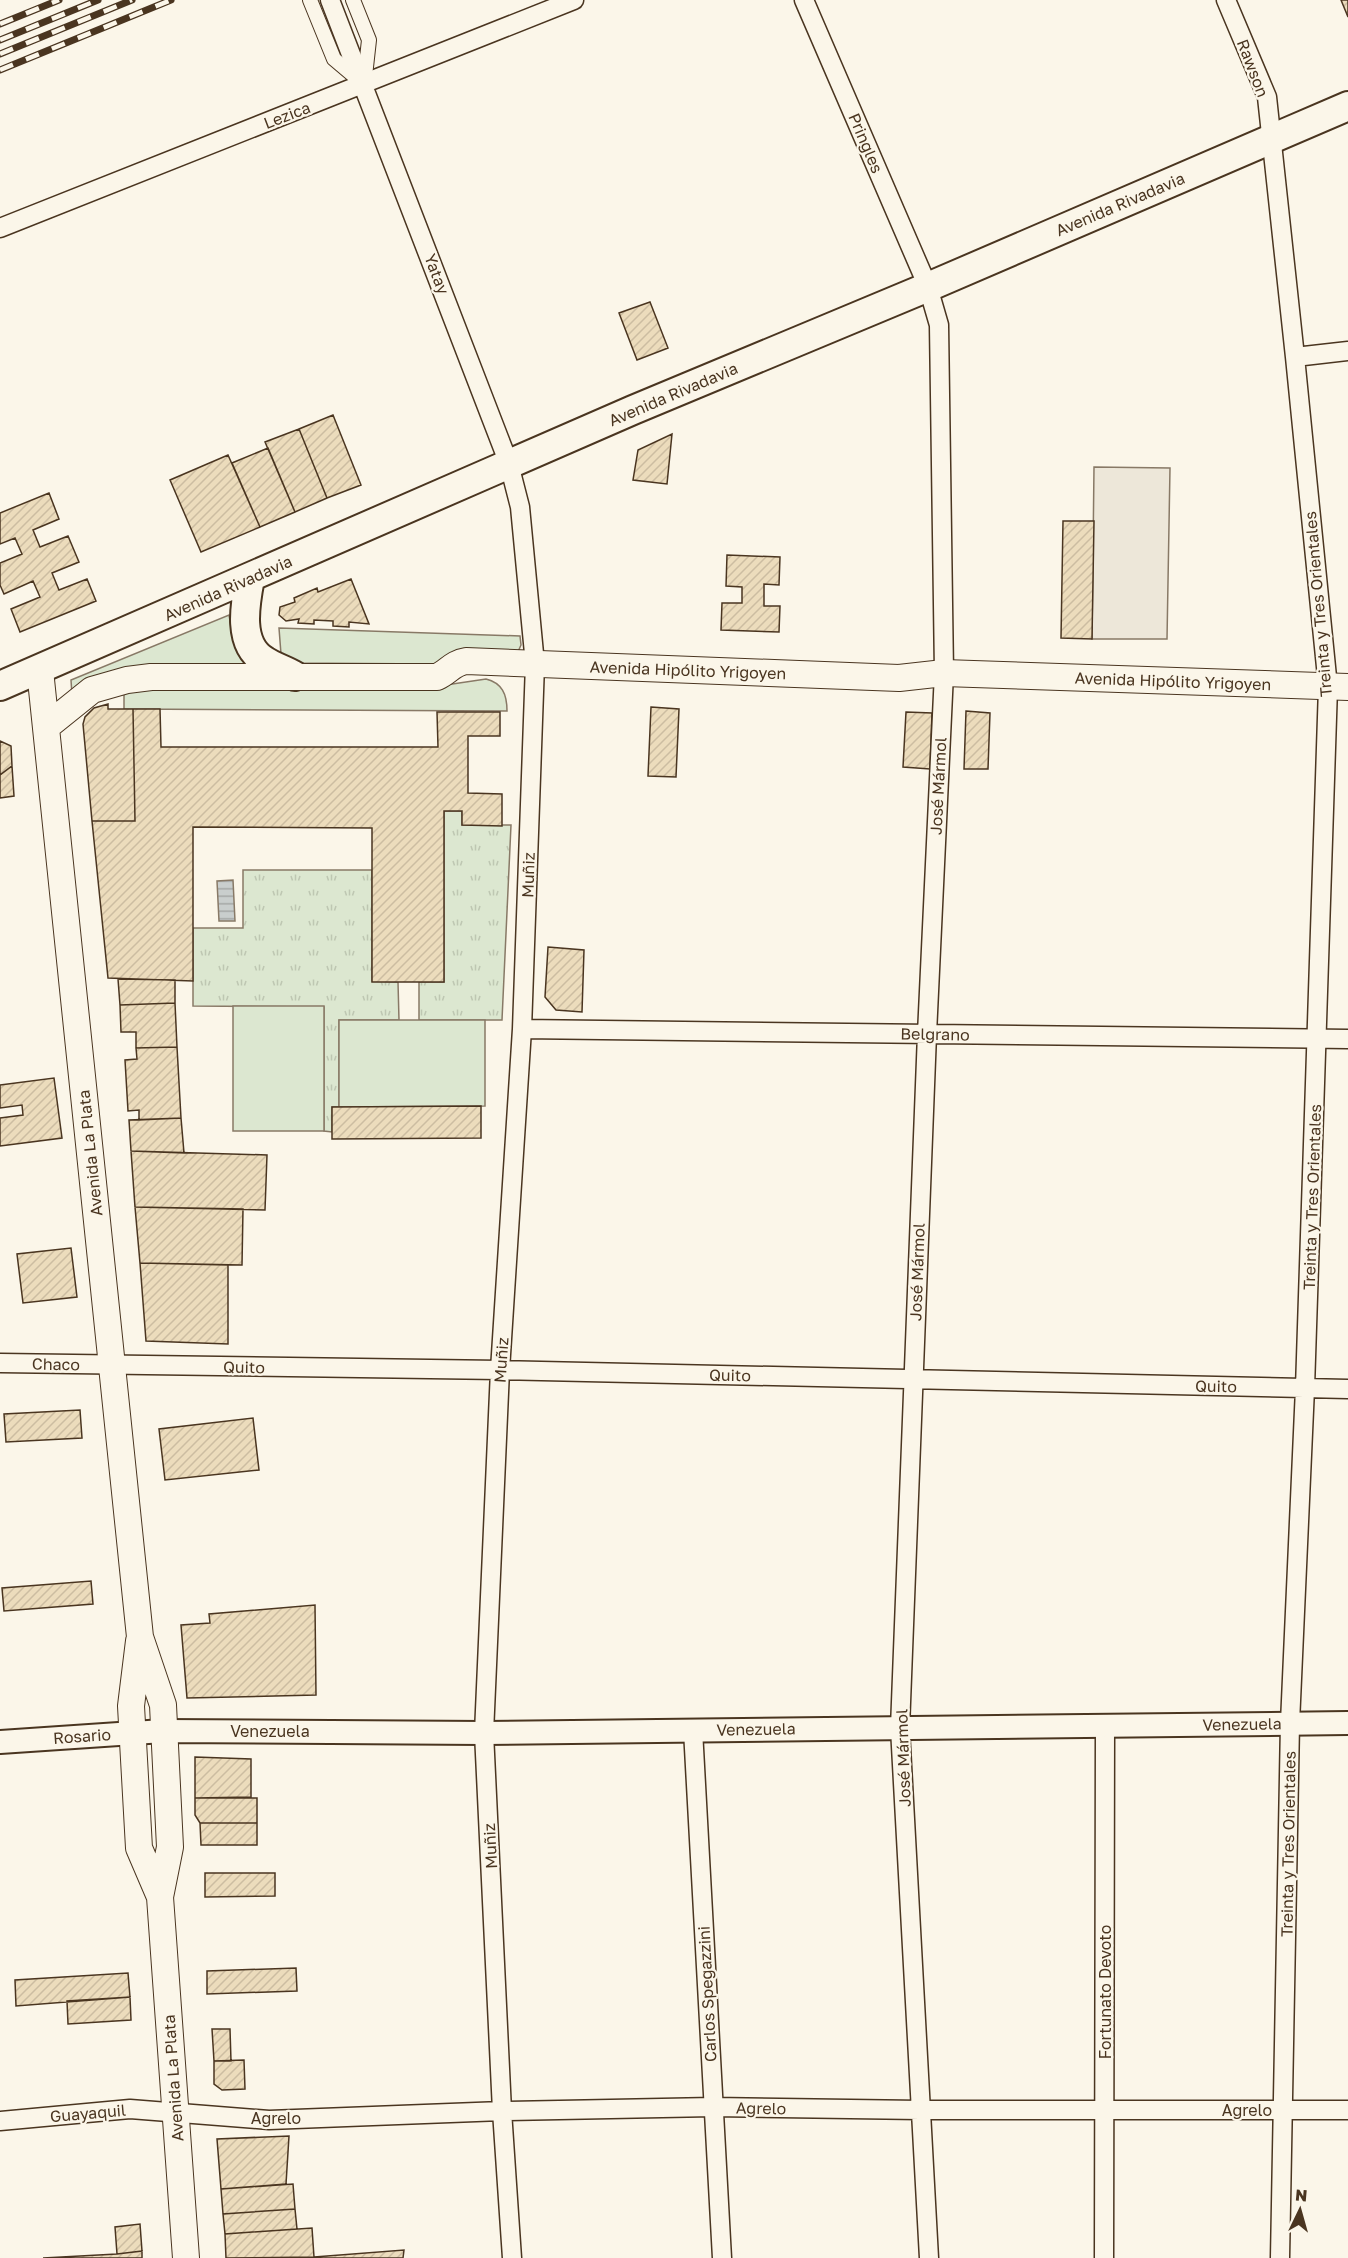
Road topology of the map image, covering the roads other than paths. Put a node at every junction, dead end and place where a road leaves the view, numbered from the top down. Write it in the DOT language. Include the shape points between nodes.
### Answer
graph roads {
  1 [pos="310,0"];
  2 [pos="330,0"];
  3 [pos="353,0"];
  4 [pos="574,0"];
  5 [pos="804,0"];
  6 [pos="1226,0"];
  7 [pos="364,85"];
  8 [pos="1348,106"];
  9 [pos="1271,138"];
  10 [pos="0,228"];
  11 [pos="928,287"];
  12 [pos="1348,351"];
  13 [pos="1295,357"];
  14 [pos="509,464"];
  15 [pos="250,578"];
  16 [pos="535,664"];
  17 [pos="40,670"];
  18 [pos="944,673"];
  19 [pos="295,676"];
  20 [pos="0,686"];
  21 [pos="1338,687"];
  22 [pos="46,727"];
  23 [pos="522,1029"];
  24 [pos="927,1034"];
  25 [pos="1318,1039"];
  26 [pos="1348,1040"];
  27 [pos="0,1363"];
  28 [pos="112,1365"];
  29 [pos="500,1370"];
  30 [pos="913,1379"];
  31 [pos="1305,1388"];
  32 [pos="1348,1389"];
  33 [pos="140,1636"];
  34 [pos="1290,1723"];
  35 [pos="1348,1723"];
  36 [pos="1105,1725"];
  37 [pos="900,1728"];
  38 [pos="693,1730"];
  39 [pos="133,1731"];
  40 [pos="164,1731"];
  41 [pos="484,1733"];
  42 [pos="0,1742"];
  43 [pos="160,1897"];
  44 [pos="713,2108"];
  45 [pos="1348,2109"];
  46 [pos="921,2110"];
  47 [pos="1105,2110"];
  48 [pos="1283,2110"];
  49 [pos="502,2111"];
  50 [pos="175,2112"];
  51 [pos="0,2121"];
  52 [pos="186,2258"];
  53 [pos="512,2258"];
  54 [pos="722,2258"];
  55 [pos="929,2258"];
  56 [pos="1104,2258"];
  57 [pos="1280,2258"];
  1 -- 7 [label="street, Yatay" via="334,59"];
  2 -- 7 [label="street, Yatay"];
  3 -- 7 [label="street, Yatay" via="369,39"];
  4 -- 7 [label="street, Lezica"];
  5 -- 11 [label="street, Pringles"];
  6 -- 9 [label="street, Rawson" via="1267,97"];
  7 -- 10 [label="street, Lezica"];
  7 -- 14 [label="street, Yatay"];
  8 -- 9 [label="main road, Avenida Rivadavia"];
  9 -- 11 [label="main road, Avenida Rivadavia"];
  9 -- 13 [label="street, Treinta y Tres Orientales"];
  11 -- 14 [label="main road, Avenida Rivadavia"];
  11 -- 18 [label="street, José Mármol" via="939,325"];
  12 -- 13 [label="street"];
  13 -- 21 [label="street, Treinta y Tres Orientales"];
  14 -- 15 [label="main road, Avenida Rivadavia"];
  14 -- 16 [label="street, Muñiz" via="520,507"];
  15 -- 17 [label="main road, Avenida Rivadavia"];
  15 -- 19 [label="main road" via="244,618 249,639 264,661"];
  16 -- 18 [label="main road, Avenida Hipólito Yrigoyen" via="899,678"];
  16 -- 19 [label="main road, Avenida Hipólito Yrigoyen" via="459,662 437,677"];
  16 -- 23 [label="street, Muñiz"];
  17 -- 20 [label="main road, Avenida Rivadavia"];
  17 -- 22 [label="main road, Avenida La Plata"];
  18 -- 21 [label="main road, Avenida Hipólito Yrigoyen"];
  18 -- 24 [label="street, José Mármol"];
  19 -- 22 [label="main road, Avenida Hipólito Yrigoyen" via="127,680 93,690"];
  21 -- 25 [label="street, Treinta y Tres Orientales"];
  22 -- 28 [label="main road, Avenida La Plata"];
  23 -- 24 [label="street, Belgrano"];
  23 -- 29 [label="street, Muñiz"];
  24 -- 25 [label="street, Belgrano"];
  24 -- 30 [label="street, José Mármol"];
  25 -- 26 [label="street, Belgrano"];
  25 -- 31 [label="street, Treinta y Tres Orientales"];
  27 -- 28 [label="street, Chaco"];
  28 -- 29 [label="street, Quito"];
  28 -- 33 [label="main road, Avenida La Plata"];
  29 -- 30 [label="street, Quito"];
  29 -- 41 [label="street, Muñiz"];
  30 -- 31 [label="street, Quito"];
  30 -- 37 [label="street, José Mármol"];
  31 -- 32 [label="street, Quito"];
  31 -- 34 [label="street, Treinta y Tres Orientales"];
  33 -- 39 [label="main road, Avenida La Plata" via="131,1706"];
  33 -- 40 [label="main road, Avenida La Plata" via="163,1705"];
  34 -- 35 [label="street, Venezuela"];
  34 -- 36 [label="street, Venezuela"];
  34 -- 48 [label="street, Treinta y Tres Orientales"];
  36 -- 37 [label="street, Venezuela"];
  36 -- 47 [label="street, Fortunato Devoto"];
  37 -- 38 [label="street, Venezuela"];
  37 -- 46 [label="street, José Mármol"];
  38 -- 41 [label="street, Venezuela"];
  38 -- 44 [label="street, Carlos Spegazzini"];
  39 -- 40 [label="street, Rosario"];
  39 -- 42 [label="street, Rosario"];
  39 -- 43 [label="main road, Avenida La Plata" via="139,1848"];
  40 -- 41 [label="street, Venezuela"];
  40 -- 43 [label="main road, Avenida La Plata" via="170,1847"];
  41 -- 49 [label="street, Muñiz"];
  43 -- 50 [label="main road, Avenida La Plata"];
  44 -- 46 [label="street, Agrelo"];
  44 -- 49 [label="street, Agrelo"];
  44 -- 54 [label="street, Carlos Spegazzini"];
  45 -- 48 [label="street, Agrelo"];
  46 -- 47 [label="street, Agrelo"];
  46 -- 55 [label="street, José Mármol"];
  47 -- 48 [label="street, Agrelo"];
  47 -- 56 [label="street, Fortunato Devoto"];
  48 -- 57 [label="street, Treinta y Tres Orientales"];
  49 -- 50 [label="street, Agrelo" via="269,2120"];
  49 -- 53 [label="street, Muñiz"];
  50 -- 51 [label="street, Guayaquil" via="130,2109"];
  50 -- 52 [label="main road, Avenida La Plata"];
}
